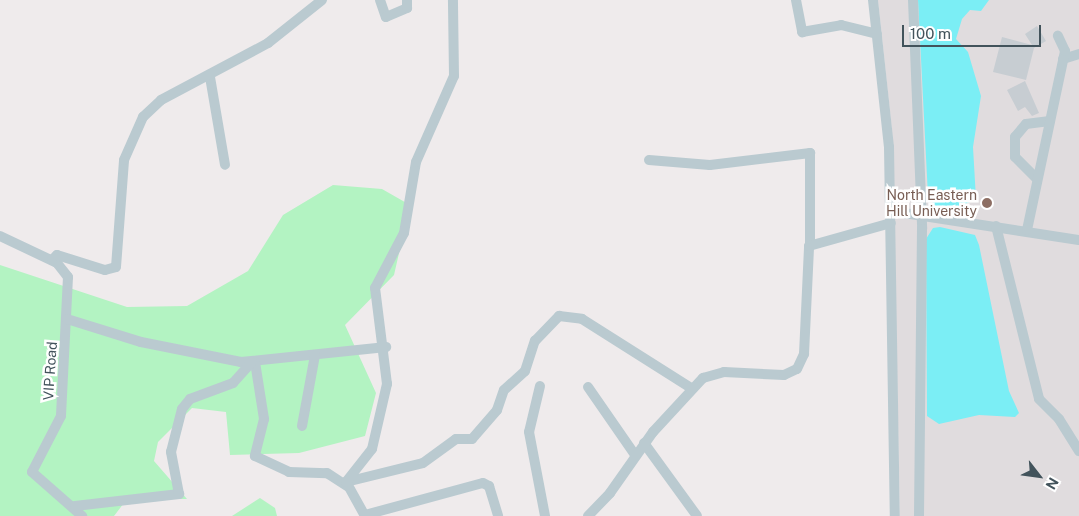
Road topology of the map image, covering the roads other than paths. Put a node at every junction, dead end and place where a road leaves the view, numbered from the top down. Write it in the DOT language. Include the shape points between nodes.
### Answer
graph roads {
  1 [pos="322,0"];
  2 [pos="380,0"];
  3 [pos="407,0"];
  4 [pos="453,0"];
  5 [pos="796,0"];
  6 [pos="873,0"];
  7 [pos="913,0"];
  8 [pos="877,34"];
  9 [pos="1058,36"];
  10 [pos="1079,54"];
  11 [pos="1064,59"];
  12 [pos="210,77"];
  13 [pos="1050,121"];
  14 [pos="649,160"];
  15 [pos="225,165"];
  16 [pos="1037,179"];
  17 [pos="891,211"];
  18 [pos="921,214"];
  19 [pos="891,223"];
  20 [pos="996,226"];
  21 [pos="1027,230"];
  22 [pos="0,236"];
  23 [pos="1079,240"];
  24 [pos="810,246"];
  25 [pos="52,260"];
  26 [pos="67,320"];
  27 [pos="386,347"];
  28 [pos="316,355"];
  29 [pos="254,362"];
  30 [pos="540,386"];
  31 [pos="588,387"];
  32 [pos="691,388"];
  33 [pos="302,426"];
  34 [pos="644,443"];
  35 [pos="1079,451"];
  36 [pos="635,455"];
  37 [pos="347,484"];
  38 [pos="75,506"];
  39 [pos="82,516"];
  40 [pos="365,516"];
  41 [pos="498,516"];
  42 [pos="545,516"];
  43 [pos="588,516"];
  44 [pos="698,516"];
  45 [pos="895,516"];
  46 [pos="919,516"];
  1 -- 12 [label="street" via="268,43"];
  2 -- 3 [label="street" via="386,17 409,6"];
  4 -- 27 [label="street" via="454,76 416,162 404,234 375,288"];
  5 -- 8 [label="street" via="802,32 841,25"];
  6 -- 8 [label="street"];
  7 -- 18 [label="street"];
  8 -- 17 [label="street"];
  9 -- 11 [label="street" via="1065,47"];
  10 -- 11 [label="street"];
  11 -- 13 [label="street"];
  12 -- 15 [label="street"];
  12 -- 25 [label="street" via="161,100 137,126 121,177 116,267 105,270 57,255"];
  13 -- 16 [label="street"];
  13 -- 16 [label="street" via="1026,124 1015,137 1015,157"];
  14 -- 24 [label="street" via="710,165 810,153"];
  16 -- 21 [label="street"];
  17 -- 18 [label="street"];
  17 -- 19 [label="street"];
  18 -- 20 [label="street"];
  18 -- 46 [label="street"];
  19 -- 24 [label="street"];
  19 -- 45 [label="street"];
  20 -- 21 [label="street"];
  20 -- 35 [label="street" via="1038,399 1059,420"];
  21 -- 23 [label="street"];
  22 -- 25 [label="street, VIP Road"];
  24 -- 32 [label="street" via="804,354 797,369 784,375 718,372"];
  25 -- 26 [label="street, VIP Road" via="68,277"];
  26 -- 29 [label="street" via="141,342"];
  26 -- 38 [label="street, VIP Road" via="61,416 32,472"];
  27 -- 28 [label="street"];
  27 -- 37 [label="street" via="386,384 374,441"];
  28 -- 29 [label="street"];
  28 -- 33 [label="street"];
  29 -- 37 [label="street" via="264,419 255,456 289,472 327,473"];
  29 -- 38 [label="street" via="233,383 190,400 182,408 170,452 179,494"];
  30 -- 42 [label="street" via="529,432"];
  31 -- 36 [label="street"];
  32 -- 34 [label="street"];
  32 -- 37 [label="street" via="582,319 559,316 535,341 526,371 504,390 497,410 472,439 456,440 423,463"];
  34 -- 36 [label="street"];
  34 -- 44 [label="street"];
  36 -- 43 [label="street"];
  37 -- 40 [label="street"];
  38 -- 39 [label="street, VIP Road"];
  40 -- 41 [label="street" via="483,483 489,486"];
}
